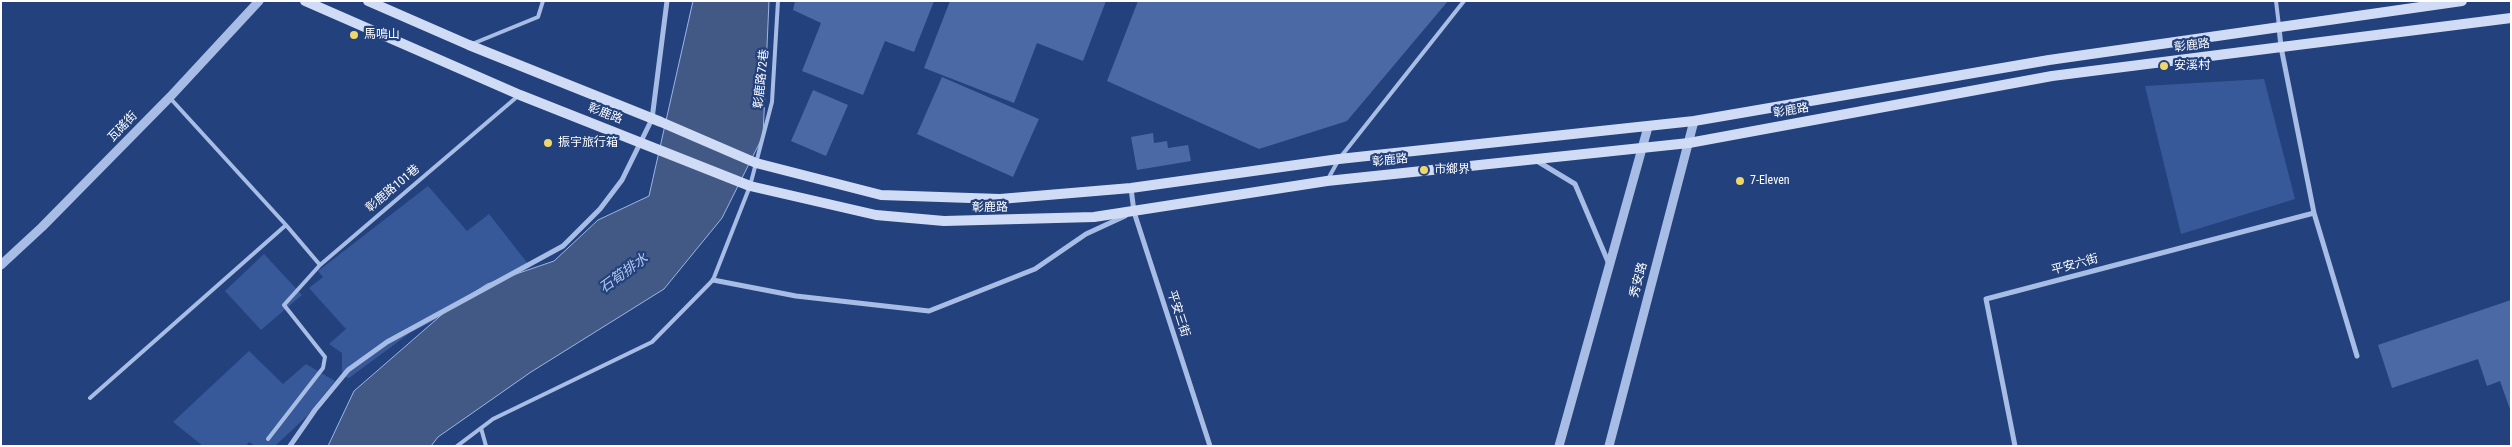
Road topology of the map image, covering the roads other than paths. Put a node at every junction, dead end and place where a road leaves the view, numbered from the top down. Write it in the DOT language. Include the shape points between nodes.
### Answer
graph roads {
  1 [pos="259,1"];
  2 [pos="306,1"];
  3 [pos="368,1"];
  4 [pos="543,1"];
  5 [pos="667,1"];
  6 [pos="778,1"];
  7 [pos="1464,1"];
  8 [pos="2276,1"];
  9 [pos="2462,1"];
  10 [pos="2511,18"];
  11 [pos="2279,27"];
  12 [pos="469,45"];
  13 [pos="2281,47"];
  14 [pos="520,95"];
  15 [pos="170,97"];
  16 [pos="656,120"];
  17 [pos="1694,121"];
  18 [pos="1648,127"];
  19 [pos="640,141"];
  20 [pos="1689,143"];
  21 [pos="1642,147"];
  22 [pos="1532,158"];
  23 [pos="1339,159"];
  24 [pos="756,163"];
  25 [pos="1327,181"];
  26 [pos="750,186"];
  27 [pos="1131,188"];
  28 [pos="1134,212"];
  29 [pos="2314,213"];
  30 [pos="286,225"];
  31 [pos="1,265"];
  32 [pos="320,265"];
  33 [pos="1609,265"];
  34 [pos="713,280"];
  35 [pos="2358,356"];
  36 [pos="90,398"];
  37 [pos="481,428"];
  38 [pos="268,439"];
  39 [pos="290,446"];
  40 [pos="457,446"];
  41 [pos="486,446"];
  42 [pos="1210,446"];
  43 [pos="1559,446"];
  44 [pos="1609,446"];
  45 [pos="2015,446"];
  1 -- 15 [label="street, 瓦磘街"];
  2 -- 14 [label="main road, 彰鹿路"];
  3 -- 12 [label="main road, 彰鹿路"];
  4 -- 12 [label="lane" via="538,17"];
  5 -- 16 [label="street"];
  6 -- 24 [label="lane, 彰鹿路72巷" via="772,102"];
  7 -- 23 [label="lane"];
  8 -- 11 [label="lane"];
  9 -- 11 [label="main road, 彰鹿路"];
  10 -- 13 [label="main road, 彰鹿路"];
  11 -- 13 [label="street"];
  11 -- 17 [label="main road, 彰鹿路" via="2049,60"];
  12 -- 16 [label="main road, 彰鹿路"];
  13 -- 20 [label="main road, 彰鹿路" via="2052,76"];
  13 -- 29 [label="street"];
  14 -- 19 [label="main road, 彰鹿路"];
  14 -- 32 [label="lane, 彰鹿路101巷"];
  15 -- 30 [label="lane"];
  15 -- 31 [label="street, 瓦磘街"];
  16 -- 19 [label="street"];
  16 -- 24 [label="main road, 彰鹿路"];
  17 -- 18 [label="main road, 彰鹿路"];
  17 -- 20 [label="street, 秀安路"];
  18 -- 21 [label="street"];
  18 -- 23 [label="main road, 彰鹿路"];
  19 -- 26 [label="main road, 彰鹿路"];
  19 -- 39 [label="street" via="622,180 600,209 563,246 387,342 348,370 314,410"];
  20 -- 21 [label="main road, 彰鹿路"];
  20 -- 44 [label="street, 秀安路"];
  21 -- 22 [label="main road, 彰鹿路"];
  21 -- 33 [label="street"];
  22 -- 25 [label="main road, 彰鹿路"];
  22 -- 33 [label="street" via="1575,184"];
  23 -- 25 [label="lane"];
  23 -- 27 [label="main road, 彰鹿路"];
  24 -- 26 [label="lane, 彰鹿路72巷"];
  24 -- 27 [label="main road, 彰鹿路" via="880,195 1000,199"];
  25 -- 28 [label="main road, 彰鹿路"];
  26 -- 28 [label="main road, 彰鹿路" via="876,215 944,221 1094,218"];
  26 -- 34 [label="lane, 彰鹿路72巷"];
  27 -- 28 [label="street, 平安三街"];
  28 -- 34 [label="street" via="1086,234 1035,269 930,311 796,296"];
  28 -- 42 [label="street, 平安三街"];
  29 -- 35 [label="street"];
  29 -- 45 [label="street, 平安六街" via="1986,299"];
  30 -- 32 [label="lane"];
  30 -- 36 [label="lane"];
  32 -- 38 [label="lane, 彰鹿路101巷" via="284,304 325,357 323,368"];
  33 -- 43 [label="street"];
  34 -- 37 [label="lane" via="652,342 493,419"];
  37 -- 40 [label="lane"];
  37 -- 41 [label="lane"];
}
